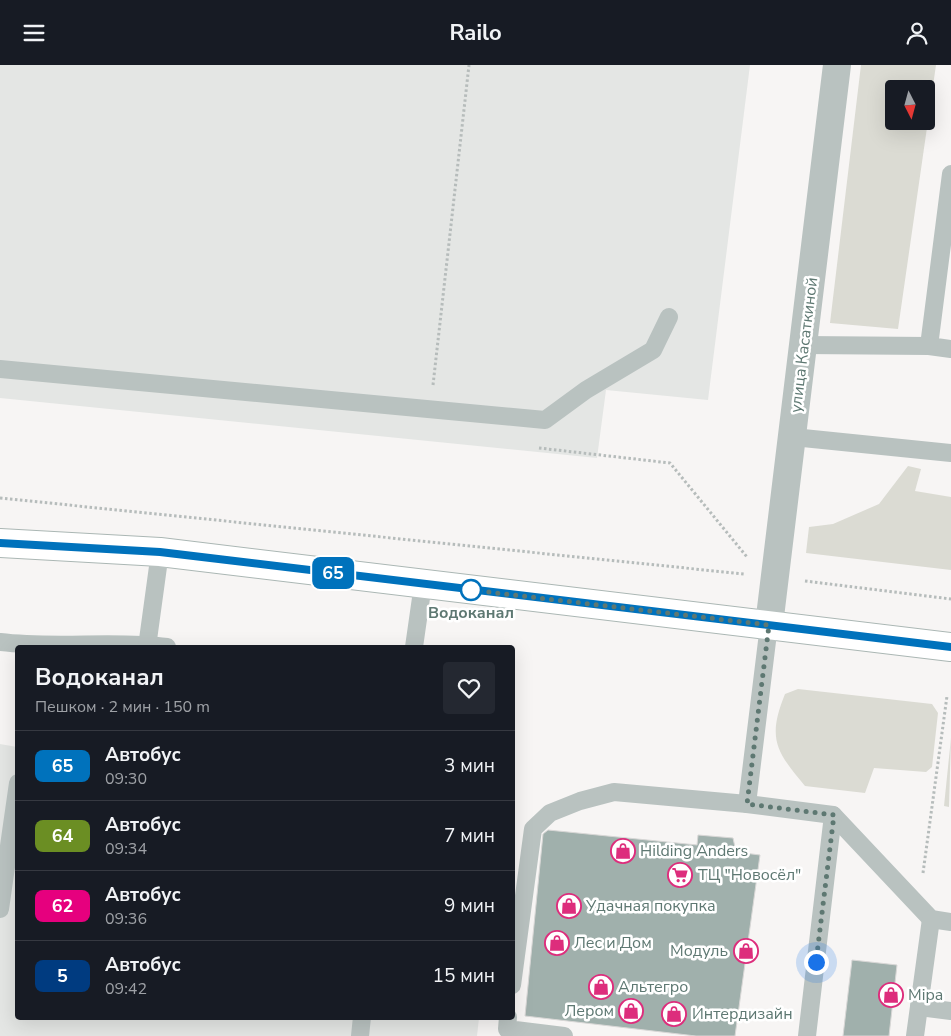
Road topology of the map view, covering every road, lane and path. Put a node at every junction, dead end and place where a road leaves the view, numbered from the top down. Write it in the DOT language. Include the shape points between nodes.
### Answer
graph roads {
  1 [pos="469,65"];
  2 [pos="837,65"];
  3 [pos="951,174"];
  4 [pos="669,317"];
  5 [pos="804,345"];
  6 [pos="929,346"];
  7 [pos="951,349"];
  8 [pos="0,369"];
  9 [pos="430,410"];
  10 [pos="793,437"];
  11 [pos="534,447"];
  12 [pos="951,453"];
  13 [pos="0,497"];
  14 [pos="0,543"];
  15 [pos="160,552"];
  16 [pos="768,576"];
  17 [pos="423,584"];
  18 [pos="951,599"];
  19 [pos="769,625"];
  20 [pos="0,642"];
  21 [pos="22,645"];
  22 [pos="147,645"];
  23 [pos="414,645"];
  24 [pos="951,647"];
  25 [pos="947,696"];
  26 [pos="15,804"];
  27 [pos="747,804"];
  28 [pos="834,815"];
  29 [pos="918,906"];
  30 [pos="0,909"];
  31 [pos="931,919"];
  32 [pos="951,922"];
  33 [pos="515,963"];
  34 [pos="919,1007"];
  35 [pos="951,1011"];
  36 [pos="362,1020"];
  37 [pos="508,1020"];
  38 [pos="360,1036"];
  39 [pos="564,1036"];
  40 [pos="807,1036"];
  41 [pos="915,1036"];
  1 -- 9 [label="path"];
  2 -- 5 [label="street, улица Касаткиной"];
  3 -- 6 [label="lane"];
  4 -- 9 [label="lane" via="653,351 586,390 545,421"];
  5 -- 6 [label="lane"];
  5 -- 10 [label="street, улица Касаткиной"];
  6 -- 7 [label="lane"];
  8 -- 9 [label="lane"];
  10 -- 12 [label="lane"];
  10 -- 16 [label="street, улица Касаткиной"];
  11 -- 16 [label="path" via="670,463"];
  13 -- 16 [label="path"];
  14 -- 15 [label="main road"];
  15 -- 17 [label="main road"];
  15 -- 22 [label="lane"];
  16 -- 18 [label="path"];
  16 -- 19 [label="street, улица Касаткиной"];
  17 -- 19 [label="main road"];
  17 -- 23 [label="lane"];
  19 -- 24 [label="main road"];
  19 -- 27 [label="lane"];
  20 -- 21 [label="lane"];
  25 -- 29 [label="path"];
  26 -- 30 [label="lane"];
  27 -- 28 [label="lane"];
  27 -- 33 [label="lane" via="614,792 550,813 533,829"];
  28 -- 29 [label="lane"];
  28 -- 40 [label="lane"];
  29 -- 31 [label="lane"];
  31 -- 32 [label="lane"];
  31 -- 34 [label="lane"];
  34 -- 35 [label="lane"];
  34 -- 41 [label="lane"];
  36 -- 38 [label="lane"];
  37 -- 39 [label="lane" via="507,1029"];
}
